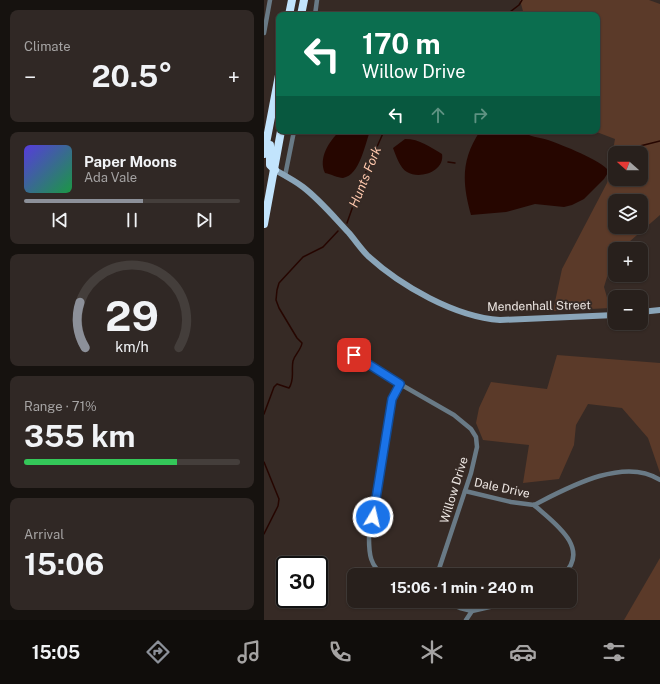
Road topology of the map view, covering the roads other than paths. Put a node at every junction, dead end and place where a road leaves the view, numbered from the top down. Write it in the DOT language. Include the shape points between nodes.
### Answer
graph roads {
  1 [pos="270,0"];
  2 [pos="292,0"];
  3 [pos="304,0"];
  4 [pos="318,0"];
  5 [pos="290,12"];
  6 [pos="302,12"];
  7 [pos="316,12"];
  8 [pos="264,33"];
  9 [pos="276,93"];
  10 [pos="270,128"];
  11 [pos="281,134"];
  12 [pos="293,134"];
  13 [pos="264,154"];
  14 [pos="275,170"];
  15 [pos="285,176"];
  16 [pos="264,224"];
  17 [pos="660,310"];
  18 [pos="648,311"];
  19 [pos="608,315"];
  20 [pos="354,355"];
  21 [pos="400,384"];
  22 [pos="660,480"];
  23 [pos="465,491"];
  24 [pos="534,505"];
  25 [pos="376,568"];
  26 [pos="439,568"];
  27 [pos="569,568"];
  28 [pos="460,608"];
  29 [pos="485,608"];
  30 [pos="472,611"];
  31 [pos="466,620"];
  1 -- 8 [label="street"];
  2 -- 5 [label="highway"];
  3 -- 6 [label="highway"];
  4 -- 7 [label="street"];
  9 -- 10 [label="highway"];
  10 -- 13 [label="highway"];
  10 -- 14 [label="highway" via="270,165"];
  11 -- 14 [label="highway"];
  12 -- 15 [label="street"];
  14 -- 15 [label="street, Mendenhall Street"];
  14 -- 16 [label="highway"];
  15 -- 19 [label="street, Mendenhall Street" via="304,187 368,255 387,271 440,302 472,316 500,320"];
  17 -- 18 [label="street"];
  20 -- 21 [label="street, Willow Drive"];
  21 -- 23 [label="street, Willow Drive" via="454,415 471,429 476,437 477,448"];
  21 -- 25 [label="street" via="392,399 369,538 369,553"];
  22 -- 24 [label="street" via="637,471 614,473 571,485"];
  23 -- 24 [label="street, Dale Drive"];
  23 -- 26 [label="street, Willow Drive"];
  24 -- 27 [label="street" via="560,529 573,547 574,556"];
  28 -- 30 [label="street"];
  29 -- 30 [label="street"];
  30 -- 31 [label="street"];
}
